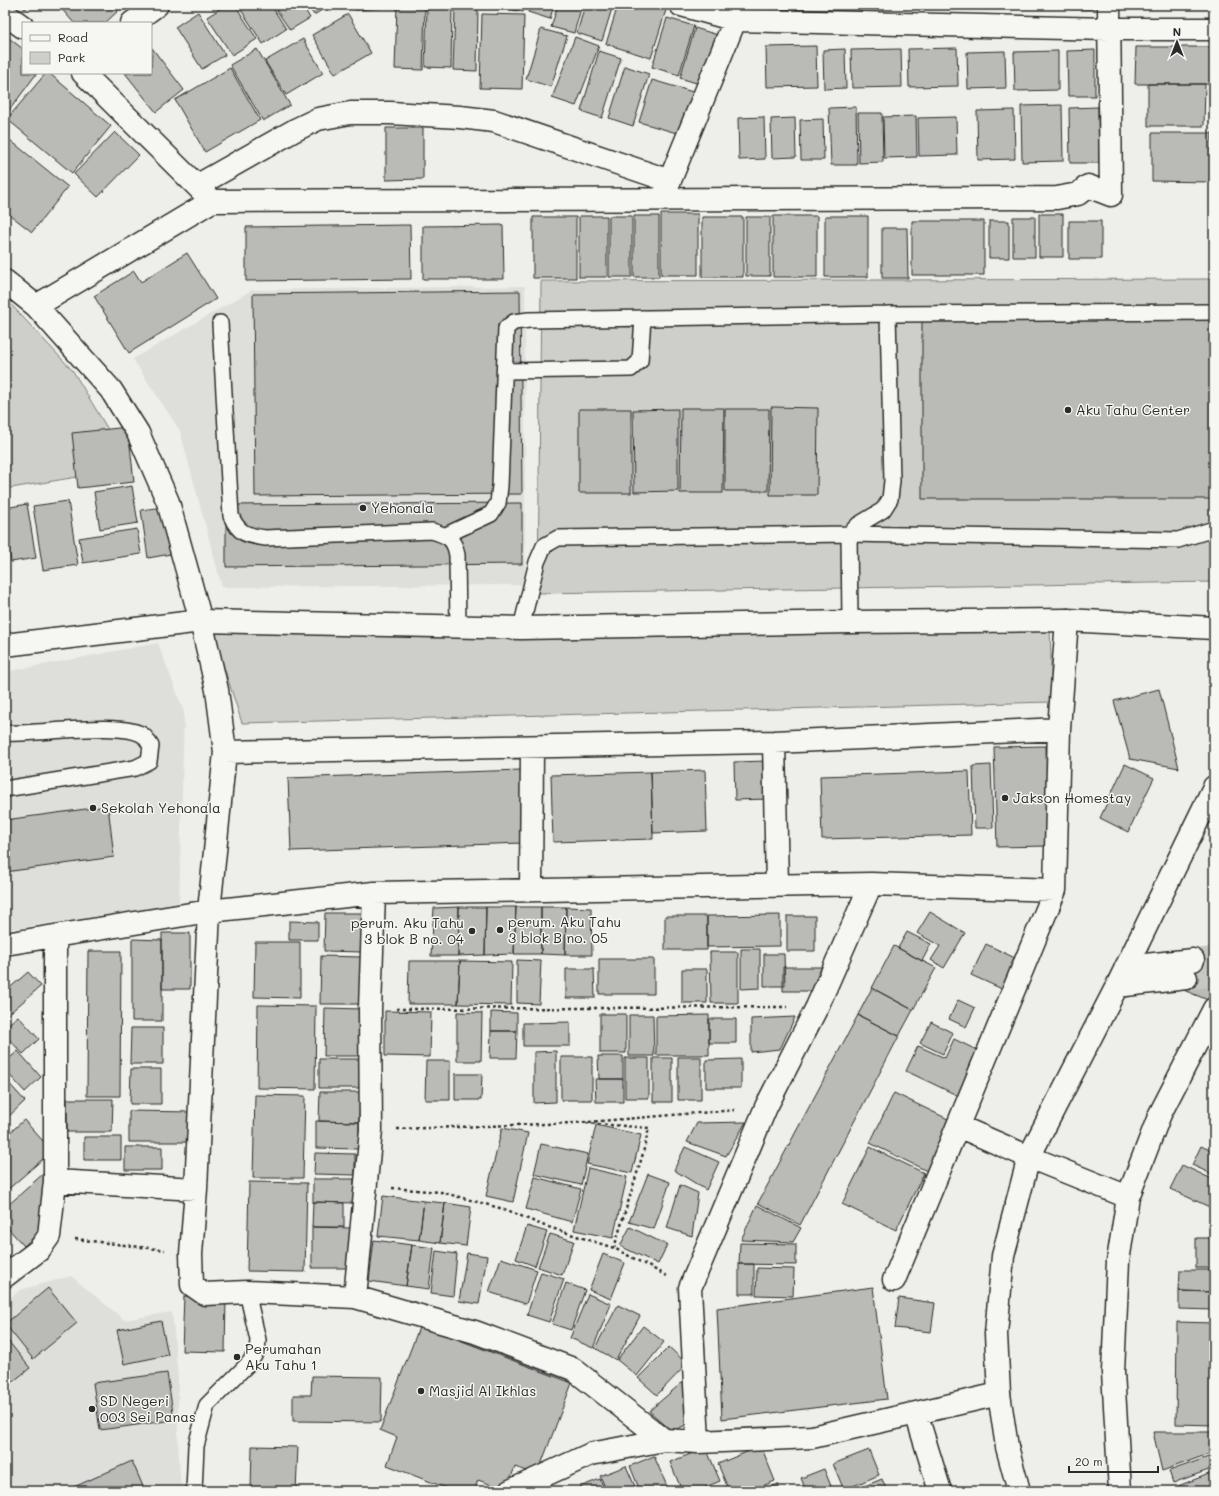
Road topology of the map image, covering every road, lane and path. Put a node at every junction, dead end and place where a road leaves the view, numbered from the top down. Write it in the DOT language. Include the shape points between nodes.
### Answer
graph roads {
  1 [pos="157,5"];
  2 [pos="681,5"];
  3 [pos="1109,5"];
  4 [pos="737,12"];
  5 [pos="5,14"];
  6 [pos="133,22"];
  7 [pos="22,26"];
  8 [pos="1109,28"];
  9 [pos="1214,28"];
  10 [pos="84,74"];
  11 [pos="666,190"];
  12 [pos="205,193"];
  13 [pos="5,281"];
  14 [pos="36,306"];
  15 [pos="1214,312"];
  16 [pos="888,314"];
  17 [pos="643,318"];
  18 [pos="220,324"];
  19 [pos="505,371"];
  20 [pos="1214,529"];
  21 [pos="849,534"];
  22 [pos="446,535"];
  23 [pos="1067,620"];
  24 [pos="201,621"];
  25 [pos="850,622"];
  26 [pos="458,627"];
  27 [pos="521,628"];
  28 [pos="1214,628"];
  29 [pos="5,645"];
  30 [pos="1059,729"];
  31 [pos="5,733"];
  32 [pos="774,742"];
  33 [pos="532,747"];
  34 [pos="225,752"];
  35 [pos="1214,787"];
  36 [pos="5,788"];
  37 [pos="871,884"];
  38 [pos="777,885"];
  39 [pos="531,890"];
  40 [pos="1055,890"];
  41 [pos="374,893"];
  42 [pos="209,912"];
  43 [pos="55,937"];
  44 [pos="5,944"];
  45 [pos="1190,969"];
  46 [pos="1122,977"];
  47 [pos="818,1007"];
  48 [pos="370,1009"];
  49 [pos="1214,1009"];
  50 [pos="766,1107"];
  51 [pos="575,1123"];
  52 [pos="958,1126"];
  53 [pos="371,1130"];
  54 [pos="1029,1157"];
  55 [pos="55,1181"];
  56 [pos="365,1185"];
  57 [pos="196,1189"];
  58 [pos="1128,1197"];
  59 [pos="49,1236"];
  60 [pos="614,1248"];
  61 [pos="191,1254"];
  62 [pos="5,1276"];
  63 [pos="894,1280"];
  64 [pos="690,1288"];
  65 [pos="247,1292"];
  66 [pos="355,1297"];
  67 [pos="999,1394"];
  68 [pos="916,1413"];
  69 [pos="664,1440"];
  70 [pos="698,1442"];
  71 [pos="194,1491"];
  72 [pos="510,1491"];
  73 [pos="940,1491"];
  74 [pos="1019,1491"];
  75 [pos="1120,1491"];
  1 -- 6 [label="street"];
  2 -- 4 [label="street"];
  3 -- 8 [label="street"];
  4 -- 8 [label="street"];
  4 -- 11 [label="street"];
  5 -- 7 [label="street"];
  8 -- 9 [label="street"];
  8 -- 11 [label="street" via="1111,195 1088,186 1078,194 1057,198"];
  10 -- 12 [label="street"];
  11 -- 12 [label="street"];
  11 -- 12 [label="street" via="494,121 460,117 350,113 318,119 295,130"];
  12 -- 14 [label="street"];
  13 -- 14 [label="street"];
  14 -- 24 [label="street" via="111,390 138,433 168,502"];
  15 -- 16 [label="lane"];
  16 -- 17 [label="lane"];
  16 -- 21 [label="lane" via="892,481 890,499 883,510 858,525"];
  17 -- 19 [label="lane" via="640,362 631,369"];
  17 -- 19 [label="lane" via="514,322 506,328"];
  18 -- 22 [label="lane" via="231,516 235,526 245,535 265,538 432,531"];
  19 -- 22 [label="lane" via="498,503 491,514"];
  20 -- 21 [label="lane" via="1178,540"];
  21 -- 25 [label="lane"];
  21 -- 27 [label="lane" via="558,538 544,546 537,562"];
  22 -- 26 [label="lane" via="455,545 457,555"];
  23 -- 25 [label="street"];
  23 -- 28 [label="street"];
  23 -- 30 [label="street"];
  24 -- 26 [label="street"];
  24 -- 29 [label="street"];
  24 -- 34 [label="street" via="217,690"];
  25 -- 27 [label="street"];
  26 -- 27 [label="street"];
  30 -- 32 [label="street"];
  30 -- 40 [label="street"];
  31 -- 36 [label="lane" via="124,729 143,735 151,746 149,760 135,768"];
  32 -- 33 [label="street"];
  32 -- 38 [label="street"];
  33 -- 34 [label="street"];
  33 -- 39 [label="street"];
  34 -- 42 [label="street"];
  35 -- 46 [label="street"];
  37 -- 38 [label="street"];
  37 -- 40 [label="street"];
  37 -- 47 [label="street"];
  38 -- 39 [label="street"];
  39 -- 41 [label="street"];
  40 -- 52 [label="street"];
  41 -- 42 [label="street"];
  41 -- 48 [label="street"];
  42 -- 43 [label="street"];
  42 -- 57 [label="street"];
  43 -- 44 [label="street"];
  43 -- 55 [label="street"];
  45 -- 46 [label="street"];
  46 -- 54 [label="street"];
  47 -- 48 [label="path"];
  47 -- 50 [label="street"];
  48 -- 53 [label="street"];
  49 -- 58 [label="street" via="1160,1114"];
  50 -- 51 [label="path"];
  50 -- 64 [label="street"];
  51 -- 53 [label="path"];
  51 -- 60 [label="path" via="649,1128"];
  52 -- 54 [label="street"];
  52 -- 63 [label="street"];
  53 -- 56 [label="street"];
  54 -- 58 [label="street"];
  54 -- 67 [label="street" via="1003,1256 996,1334"];
  55 -- 57 [label="street"];
  55 -- 59 [label="street"];
  56 -- 60 [label="path" via="441,1192 507,1210 542,1225"];
  56 -- 66 [label="street"];
  57 -- 61 [label="street"];
  58 -- 75 [label="street" via="1118,1261 1113,1372"];
  59 -- 61 [label="path"];
  59 -- 62 [label="street" via="39,1250"];
  60 -- 64 [label="path"];
  61 -- 65 [label="street" via="192,1285 205,1294"];
  64 -- 70 [label="street"];
  65 -- 66 [label="street"];
  65 -- 71 [label="lane" via="258,1340 257,1351 250,1362 207,1405 196,1446"];
  66 -- 69 [label="street" via="475,1332 573,1369"];
  67 -- 68 [label="street"];
  67 -- 74 [label="street" via="1007,1447"];
  68 -- 70 [label="street" via="812,1437"];
  68 -- 73 [label="street"];
  69 -- 70 [label="street"];
  69 -- 72 [label="street" via="591,1454"];
}
